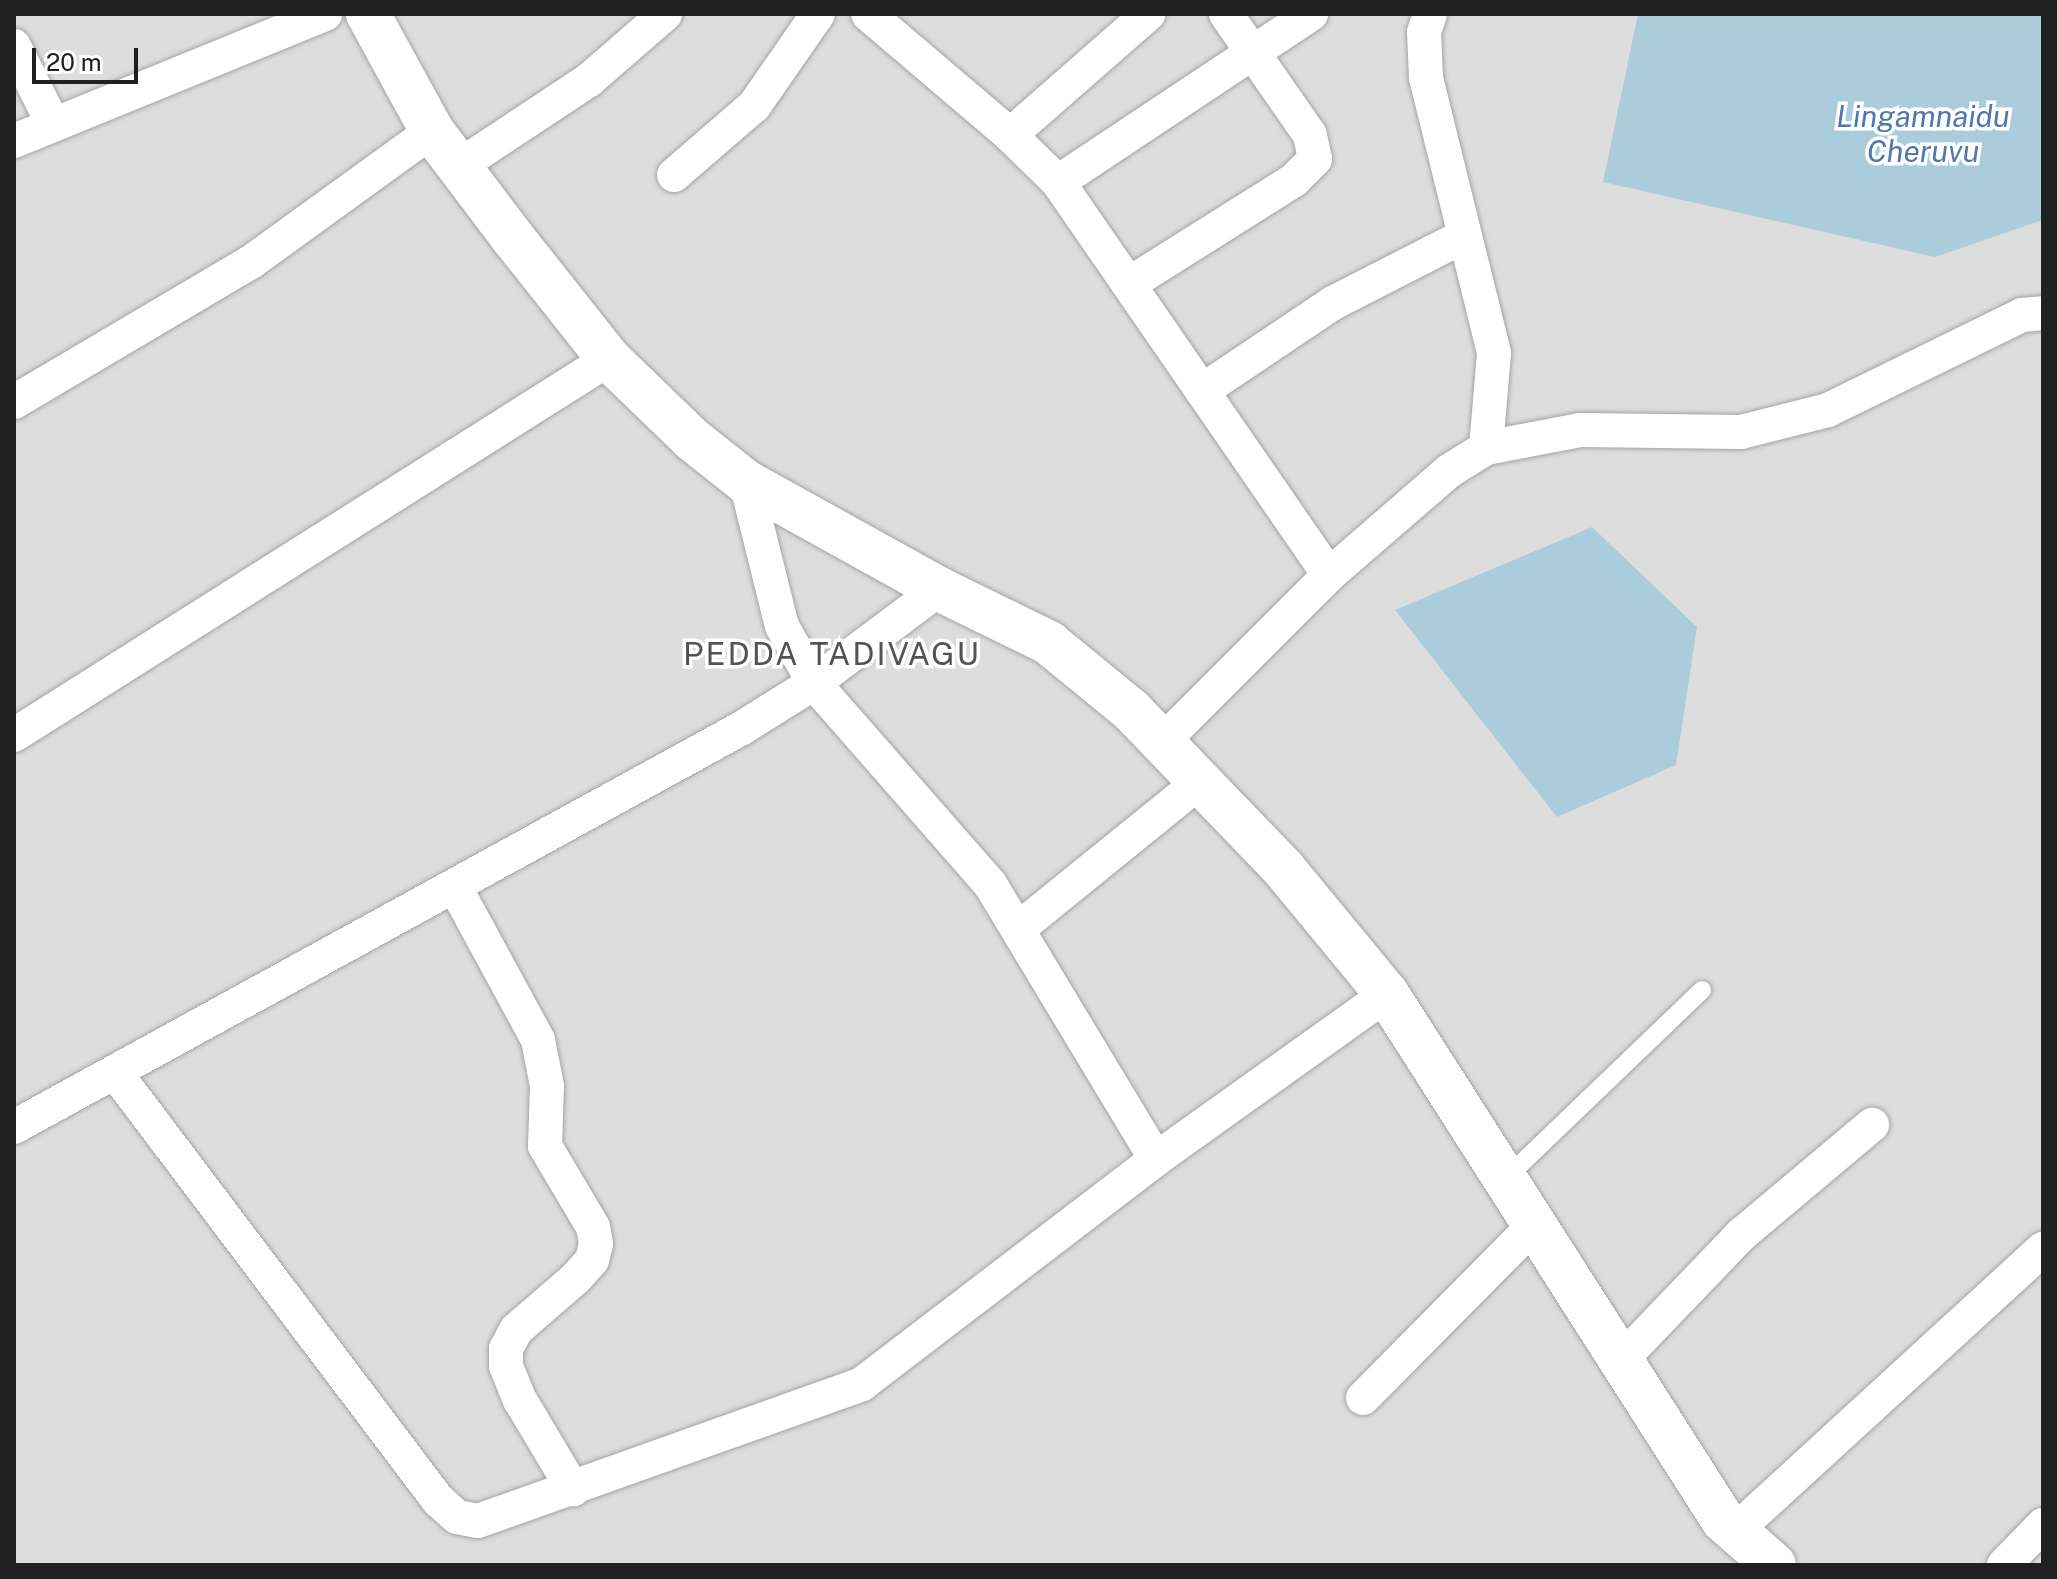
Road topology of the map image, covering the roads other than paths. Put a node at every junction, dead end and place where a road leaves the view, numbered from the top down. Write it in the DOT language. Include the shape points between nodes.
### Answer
graph roads {
  1 [pos="325,14"];
  2 [pos="368,14"];
  3 [pos="665,14"];
  4 [pos="818,14"];
  5 [pos="868,14"];
  6 [pos="1148,14"];
  7 [pos="1226,14"];
  8 [pos="1311,14"];
  9 [pos="1430,14"];
  10 [pos="14,46"];
  11 [pos="1252,53"];
  12 [pos="52,122"];
  13 [pos="432,131"];
  14 [pos="1010,135"];
  15 [pos="14,141"];
  16 [pos="459,166"];
  17 [pos="674,175"];
  18 [pos="1058,182"];
  19 [pos="1464,236"];
  20 [pos="1129,284"];
  21 [pos="2043,313"];
  22 [pos="609,359"];
  23 [pos="1202,391"];
  24 [pos="14,402"];
  25 [pos="1486,448"];
  26 [pos="746,482"];
  27 [pos="1329,575"];
  28 [pos="939,589"];
  29 [pos="814,683"];
  30 [pos="14,735"];
  31 [pos="1162,742"];
  32 [pos="1201,781"];
  33 [pos="455,887"];
  34 [pos="1018,929"];
  35 [pos="1702,990"];
  36 [pos="1387,994"];
  37 [pos="117,1075"];
  38 [pos="1872,1125"];
  39 [pos="14,1127"];
  40 [pos="1156,1159"];
  41 [pos="1505,1179"];
  42 [pos="1534,1225"];
  43 [pos="2043,1249"];
  44 [pos="1621,1360"];
  45 [pos="1363,1398"];
  46 [pos="573,1489"];
  47 [pos="2043,1525"];
  48 [pos="1735,1531"];
  49 [pos="1774,1565"];
  50 [pos="2004,1565"];
  1 -- 12 [label="street"];
  2 -- 13 [label="street"];
  3 -- 16 [label="street" via="589,80"];
  4 -- 17 [label="street" via="754,106"];
  5 -- 14 [label="street"];
  6 -- 14 [label="street"];
  7 -- 11 [label="street"];
  8 -- 11 [label="street"];
  9 -- 19 [label="street" via="1424,32 1426,78"];
  10 -- 12 [label="street"];
  11 -- 18 [label="street"];
  11 -- 20 [label="street" via="1310,135 1315,159 1294,180"];
  12 -- 15 [label="street"];
  13 -- 16 [label="street"];
  13 -- 24 [label="street" via="251,262"];
  14 -- 18 [label="street"];
  16 -- 22 [label="street"];
  18 -- 20 [label="street"];
  19 -- 23 [label="street" via="1333,303"];
  19 -- 25 [label="street" via="1494,353"];
  20 -- 23 [label="street"];
  21 -- 25 [label="street" via="2022,315 1828,410 1741,432 1580,430"];
  22 -- 26 [label="street"];
  22 -- 30 [label="street"];
  23 -- 27 [label="street"];
  25 -- 27 [label="street" via="1449,471"];
  26 -- 28 [label="street"];
  26 -- 29 [label="street" via="777,611"];
  27 -- 31 [label="street"];
  28 -- 29 [label="street"];
  28 -- 31 [label="street" via="1049,643"];
  29 -- 33 [label="street"];
  29 -- 34 [label="street" via="990,884"];
  31 -- 32 [label="street"];
  32 -- 34 [label="street"];
  32 -- 36 [label="street" via="1283,868"];
  33 -- 37 [label="street"];
  33 -- 46 [label="street" via="538,1040 547,1086 545,1146 595,1236 592,1260 516,1330 506,1349 506,1366 520,1400"];
  34 -- 40 [label="street"];
  35 -- 41 [label="lane"];
  36 -- 40 [label="street"];
  36 -- 41 [label="street"];
  37 -- 39 [label="street"];
  37 -- 46 [label="street" via="438,1500 457,1517 478,1521"];
  38 -- 44 [label="street" via="1742,1234"];
  40 -- 46 [label="street" via="862,1384"];
  41 -- 42 [label="street"];
  42 -- 44 [label="street"];
  42 -- 45 [label="street"];
  43 -- 48 [label="street"];
  44 -- 48 [label="street"];
  47 -- 50 [label="street"];
  48 -- 49 [label="street"];
}
